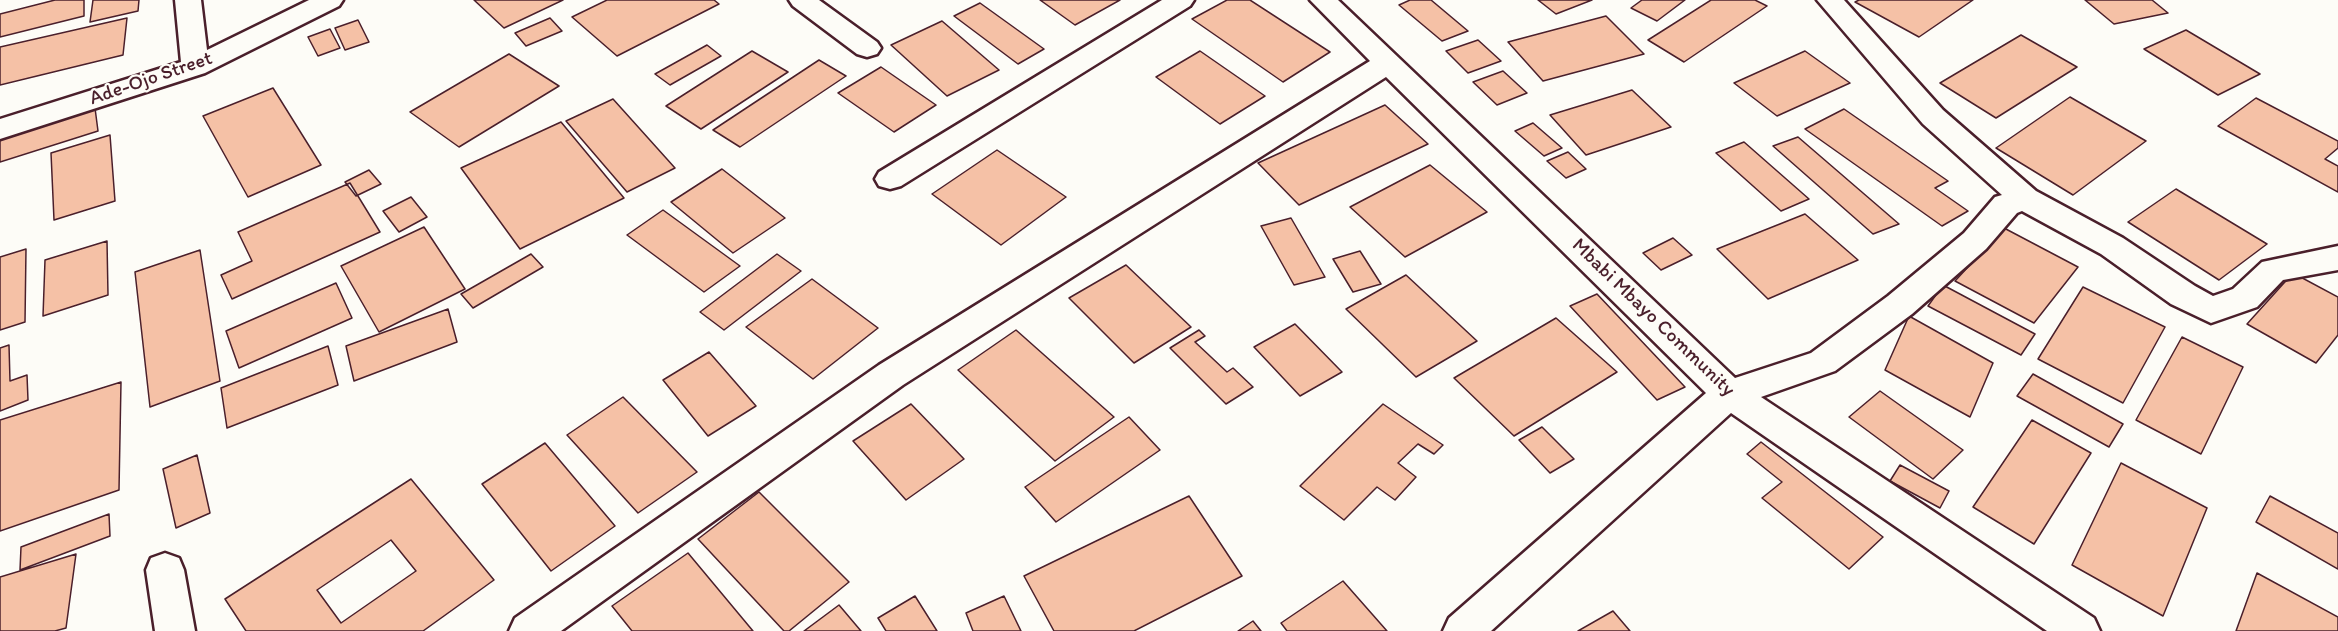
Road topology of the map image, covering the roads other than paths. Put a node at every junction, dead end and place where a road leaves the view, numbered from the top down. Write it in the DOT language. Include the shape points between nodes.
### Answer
graph roads {
  1 [pos="188,0"];
  2 [pos="330,0"];
  3 [pos="802,0"];
  4 [pos="1181,0"];
  5 [pos="1323,0"];
  6 [pos="1830,0"];
  7 [pos="867,48"];
  8 [pos="1389,62"];
  9 [pos="195,67"];
  10 [pos="0,129"];
  11 [pos="890,179"];
  12 [pos="2025,199"];
  13 [pos="2338,258"];
  14 [pos="1729,394"];
  15 [pos="165,570"];
  16 [pos="174,631"];
  17 [pos="529,631"];
  18 [pos="1462,631"];
  19 [pos="2080,631"];
  1 -- 9 [label="street"];
  2 -- 9 [label="street, Ade-Ojo Street"];
  3 -- 7 [label="street"];
  4 -- 11 [label="street"];
  5 -- 8 [label="street, Mbabi Mbayo Community"];
  6 -- 12 [label="street" via="1933,117"];
  8 -- 14 [label="street, Mbabi Mbayo Community"];
  8 -- 17 [label="street" via="891,375"];
  9 -- 10 [label="street, Ade-Ojo Street"];
  12 -- 13 [label="street" via="2112,246 2211,310 2245,298 2273,270"];
  12 -- 14 [label="street" via="2006,205 1975,241 1823,362"];
  14 -- 18 [label="street"];
  14 -- 19 [label="street, Mbabi Mbayo Community"];
  15 -- 16 [label="street"];
}
